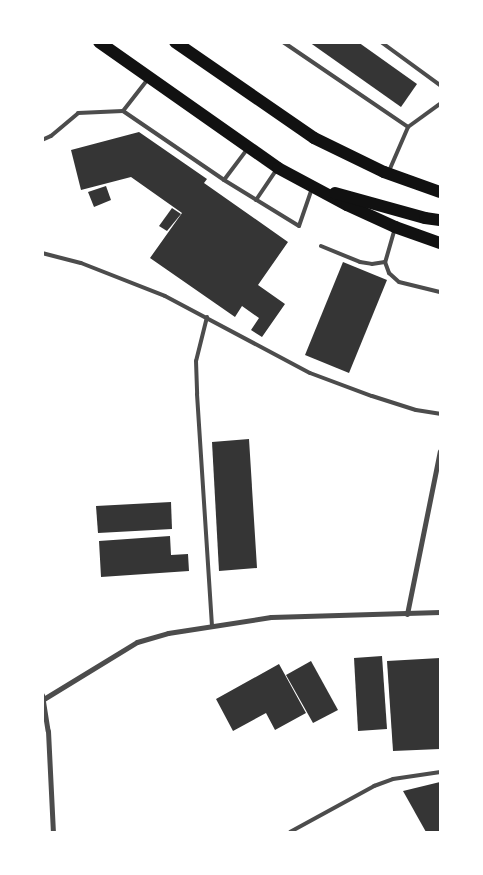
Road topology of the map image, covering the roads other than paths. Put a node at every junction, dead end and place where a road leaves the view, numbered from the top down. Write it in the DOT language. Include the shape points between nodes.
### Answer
graph roads {
  1 [pos="99,42"];
  2 [pos="175,42"];
  3 [pos="283,42"];
  4 [pos="381,42"];
  5 [pos="149,78"];
  6 [pos="440,85"];
  7 [pos="440,104"];
  8 [pos="123,111"];
  9 [pos="408,127"];
  10 [pos="42,140"];
  11 [pos="249,148"];
  12 [pos="278,168"];
  13 [pos="388,174"];
  14 [pos="224,180"];
  15 [pos="313,186"];
  16 [pos="440,192"];
  17 [pos="256,200"];
  18 [pos="440,220"];
  19 [pos="395,227"];
  20 [pos="440,243"];
  21 [pos="321,246"];
  22 [pos="42,253"];
  23 [pos="386,262"];
  24 [pos="440,292"];
  25 [pos="207,317"];
  26 [pos="440,414"];
  27 [pos="440,451"];
  28 [pos="440,612"];
  29 [pos="407,614"];
  30 [pos="212,625"];
  31 [pos="43,698"];
  32 [pos="440,772"];
  33 [pos="53,832"];
  34 [pos="290,832"];
  1 -- 5 [label="main road"];
  2 -- 13 [label="main road" via="314,138"];
  3 -- 9 [label="lane"];
  4 -- 6 [label="lane"];
  5 -- 8 [label="lane"];
  5 -- 11 [label="main road"];
  7 -- 9 [label="lane"];
  8 -- 10 [label="lane" via="78,113"];
  8 -- 14 [label="lane"];
  9 -- 13 [label="lane"];
  11 -- 12 [label="main road"];
  11 -- 14 [label="lane"];
  12 -- 15 [label="main road"];
  12 -- 17 [label="lane"];
  13 -- 16 [label="main road"];
  14 -- 17 [label="lane"];
  15 -- 17 [label="lane" via="299,226"];
  15 -- 18 [label="main road"];
  15 -- 19 [label="main road"];
  19 -- 20 [label="main road"];
  19 -- 23 [label="lane"];
  21 -- 23 [label="lane" via="360,262"];
  22 -- 25 [label="lane" via="122,278"];
  23 -- 24 [label="lane" via="389,273 399,282"];
  25 -- 26 [label="lane" via="310,373 381,399"];
  25 -- 30 [label="lane" via="196,361 196,394"];
  27 -- 29 [label="street"];
  28 -- 29 [label="street"];
  29 -- 30 [label="street" via="271,617"];
  30 -- 31 [label="street" via="137,642"];
  31 -- 33 [label="street" via="48,731"];
  32 -- 34 [label="lane" via="393,779 374,786"];
}
